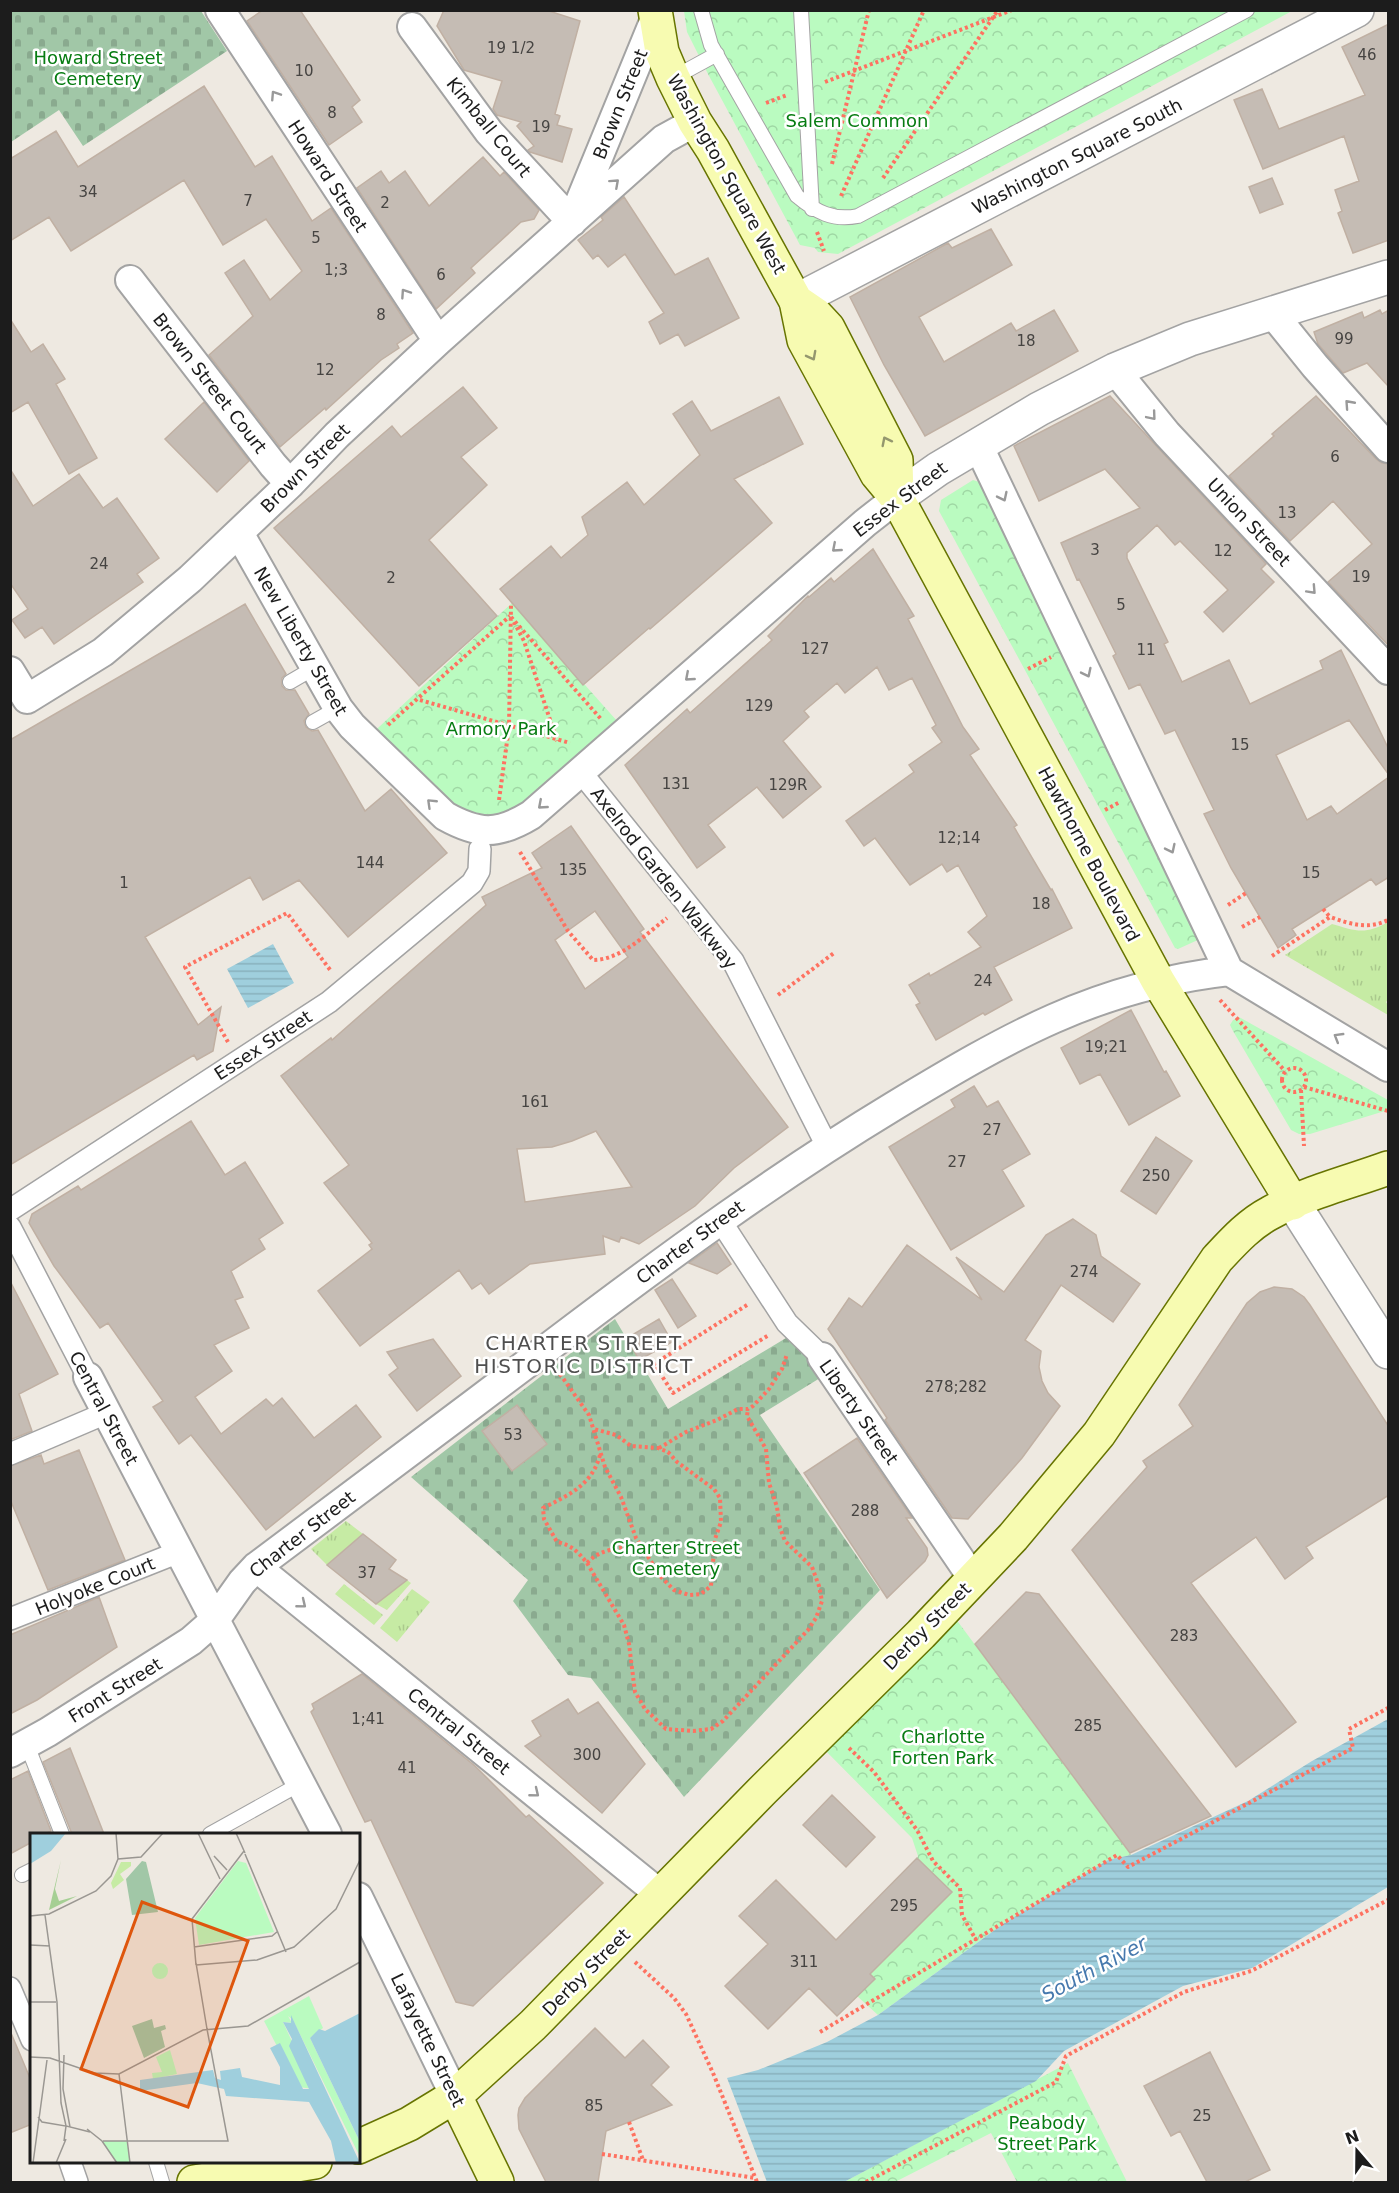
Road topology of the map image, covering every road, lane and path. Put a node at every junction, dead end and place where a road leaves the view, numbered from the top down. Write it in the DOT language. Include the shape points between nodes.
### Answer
graph roads {
  1 [pos="220,10"];
  2 [pos="701,10"];
  3 [pos="801,10"];
  4 [pos="869,10"];
  5 [pos="924,10"];
  6 [pos="998,10"];
  7 [pos="1012,10"];
  8 [pos="1247,10"];
  9 [pos="1357,10"];
  10 [pos="655,15"];
  11 [pos="991,19"];
  12 [pos="412,27"];
  13 [pos="905,50"];
  14 [pos="717,54"];
  15 [pos="855,71"];
  16 [pos="673,78"];
  17 [pos="806,89"];
  18 [pos="749,109"];
  19 [pos="695,122"];
  20 [pos="830,169"];
  21 [pos="812,208"];
  22 [pos="858,216"];
  23 [pos="833,217"];
  24 [pos="572,222"];
  25 [pos="818,237"];
  26 [pos="824,251"];
  27 [pos="1389,277"];
  28 [pos="130,280"];
  29 [pos="796,301"];
  30 [pos="1273,314"];
  31 [pos="438,341"];
  32 [pos="1115,370"];
  33 [pos="978,444"];
  34 [pos="1389,448"];
  35 [pos="290,484"];
  36 [pos="897,498"];
  37 [pos="239,533"];
  38 [pos="511,605"];
  39 [pos="511,616"];
  40 [pos="1389,670"];
  41 [pos="10,671"];
  42 [pos="420,700"];
  43 [pos="338,708"];
  44 [pos="314,722"];
  45 [pos="509,727"];
  46 [pos="557,741"];
  47 [pos="368,742"];
  48 [pos="610,745"];
  49 [pos="580,771"];
  50 [pos="499,800"];
  51 [pos="489,836"];
  52 [pos="1246,894"];
  53 [pos="686,904"];
  54 [pos="1228,905"];
  55 [pos="1323,909"];
  56 [pos="1260,917"];
  57 [pos="1330,917"];
  58 [pos="1389,920"];
  59 [pos="1242,927"];
  60 [pos="834,953"];
  61 [pos="1272,956"];
  62 [pos="1158,981"];
  63 [pos="1222,983"];
  64 [pos="344,988"];
  65 [pos="758,1010"];
  66 [pos="239,1061"];
  67 [pos="1389,1067"];
  68 [pos="1286,1071"];
  69 [pos="1303,1089"];
  70 [pos="1389,1111"];
  71 [pos="828,1146"];
  72 [pos="1304,1146"];
  73 [pos="1389,1168"];
  74 [pos="1293,1203"];
  75 [pos="10,1210"];
  76 [pos="720,1220"];
  77 [pos="10,1227"];
  78 [pos="768,1292"];
  79 [pos="790,1327"];
  80 [pos="543,1351"];
  81 [pos="1389,1352"];
  82 [pos="822,1357"];
  83 [pos="88,1377"];
  84 [pos="748,1409"];
  85 [pos="106,1413"];
  86 [pos="594,1429"];
  87 [pos="658,1448"];
  88 [pos="653,1451"];
  89 [pos="10,1454"];
  90 [pos="600,1454"];
  91 [pos="640,1545"];
  92 [pos="179,1552"];
  93 [pos="587,1563"];
  94 [pos="256,1567"];
  95 [pos="974,1580"];
  96 [pos="10,1620"];
  97 [pos="215,1620"];
  98 [pos="1389,1708"];
  99 [pos="826,1727"];
  100 [pos="19,1749"];
  101 [pos="300,1784"];
  102 [pos="61,1833"];
  103 [pos="212,1833"];
  104 [pos="326,1833"];
  105 [pos="661,1895"];
  106 [pos="1389,1900"];
  107 [pos="360,1901"];
  108 [pos="976,1940"];
  109 [pos="615,1944"];
  110 [pos="10,1988"];
  111 [pos="820,2032"];
  112 [pos="30,2035"];
  113 [pos="455,2096"];
  114 [pos="629,2122"];
  115 [pos="360,2146"];
  116 [pos="602,2154"];
  117 [pos="644,2161"];
  118 [pos="70,2163"];
  119 [pos="156,2163"];
  120 [pos="309,2163"];
  121 [pos="756,2180"];
  122 [pos="76,2182"];
  123 [pos="162,2182"];
  124 [pos="194,2182"];
  125 [pos="498,2182"];
  126 [pos="866,2182"];
  31 -- 1 [label="street, Howard Street, one-way"];
  2 -- 14 [label="lane"];
  3 -- 17 [label="lane"];
  4 -- 15 [label="path"];
  5 -- 13 [label="path"];
  6 -- 11 [label="path"];
  7 -- 11 [label="path"];
  8 -- 22 [label="lane"];
  9 -- 29 [label="street, Washington Square South"];
  10 -- 16 [label="main road, Washington Square West" via="662,52"];
  10 -- 24 [label="street, Brown Street"];
  11 -- 13 [label="path"];
  11 -- 22 [label="path"];
  12 -- 24 [label="street, Kimball Court" via="489,132"];
  13 -- 15 [label="path"];
  13 -- 23 [label="path"];
  14 -- 16 [label="lane"];
  14 -- 18 [label="lane"];
  15 -- 17 [label="path"];
  15 -- 20 [label="path"];
  16 -- 19 [label="main road, Washington Square West"];
  17 -- 18 [label="path"];
  17 -- 21 [label="lane"];
  18 -- 21 [label="lane" via="793,191"];
  24 -- 19 [label="street, Brown Street, one-way" via="664,139"];
  19 -- 29 [label="main road, Washington Square West"];
  21 -- 23 [label="lane"];
  22 -- 23 [label="lane"];
  24 -- 31 [label="street, Brown Street"];
  25 -- 26 [label="path"];
  27 -- 30 [label="street, Essex Street"];
  28 -- 35 [label="street, Brown Street Court"];
  29 -- 36 [label="main road, Washington Square West" via="828,328 870,409 896,460"];
  30 -- 32 [label="street, Essex Street" via="1190,339"];
  34 -- 30 [label="street, one-way"];
  31 -- 35 [label="street, Brown Street"];
  32 -- 33 [label="street, Essex Street"];
  32 -- 40 [label="street, Union Street, one-way" via="1167,434"];
  33 -- 36 [label="street, Essex Street"];
  33 -- 63 [label="street, one-way"];
  35 -- 37 [label="street, Brown Street"];
  36 -- 48 [label="street, Essex Street, one-way"];
  36 -- 62 [label="main road, Hawthorne Boulevard"];
  37 -- 41 [label="street, Brown Street" via="103,652 27,699"];
  37 -- 43 [label="street, New Liberty Street" via="302,675"];
  38 -- 39 [label="path"];
  39 -- 45 [label="path"];
  39 -- 46 [label="path" via="524,641"];
  39 -- 47 [label="path"];
  39 -- 48 [label="path"];
  42 -- 45 [label="path"];
  43 -- 44 [label="lane"];
  43 -- 47 [label="street, New Liberty Street"];
  45 -- 46 [label="path"];
  45 -- 50 [label="path"];
  46 -- 48 [label="path"];
  51 -- 47 [label="street, New Liberty Street, one-way" via="445,816"];
  48 -- 49 [label="street, Essex Street"];
  49 -- 51 [label="street, Essex Street, one-way" via="531,815"];
  49 -- 53 [label="street, Axelrod Garden Walkway"];
  51 -- 53 [label="path" via="531,872 568,931 593,960 625,950"];
  51 -- 64 [label="street, Essex Street" via="472,883"];
  52 -- 54 [label="path"];
  53 -- 65 [label="street, Axelrod Garden Walkway" via="733,961"];
  55 -- 57 [label="path"];
  56 -- 59 [label="path"];
  57 -- 58 [label="path" via="1362,926"];
  57 -- 61 [label="path"];
  60 -- 65 [label="path"];
  62 -- 63 [label="street, Charter Street"];
  62 -- 71 [label="street, Charter Street" via="1112,994 1020,1032"];
  62 -- 74 [label="main road, Hawthorne Boulevard"];
  67 -- 63 [label="street, one-way"];
  63 -- 68 [label="path"];
  64 -- 66 [label="street, Essex Street"];
  64 -- 66 [label="path" via="287,913 185,968"];
  65 -- 71 [label="street, Axelrod Garden Walkway"];
  66 -- 75 [label="street, Essex Street"];
  68 -- 69 [label="path" via="1282,1081 1286,1088 1293,1092"];
  68 -- 69 [label="path" via="1294,1067 1302,1070 1306,1076"];
  69 -- 70 [label="path"];
  69 -- 72 [label="path"];
  71 -- 76 [label="street, Charter Street"];
  73 -- 74 [label="main road, Derby Street"];
  74 -- 81 [label="street"];
  74 -- 95 [label="main road, Derby Street" via="1270,1213 1232,1242 1099,1434"];
  76 -- 78 [label="street, Liberty Street"];
  76 -- 80 [label="street, Charter Street"];
  77 -- 83 [label="street, Central Street"];
  78 -- 79 [label="street, Liberty Street"];
  78 -- 79 [label="path" via="654,1364 673,1393"];
  79 -- 82 [label="street, Liberty Street"];
  79 -- 84 [label="path" via="782,1369 769,1389"];
  80 -- 86 [label="path" via="589,1415"];
  80 -- 94 [label="street, Charter Street"];
  82 -- 95 [label="street, Liberty Street"];
  83 -- 85 [label="street, Central Street"];
  84 -- 87 [label="path" via="738,1409"];
  84 -- 93 [label="path" via="747,1416 766,1449 769,1483 784,1541 812,1567 822,1601 808,1630 723,1721 711,1730 666,1729 645,1709 635,1692 624,1625"];
  85 -- 89 [label="street"];
  85 -- 92 [label="street, Central Street"];
  86 -- 87 [label="path" via="616,1435 631,1446"];
  86 -- 90 [label="path"];
  87 -- 88 [label="path"];
  87 -- 91 [label="path" via="706,1482 720,1498 721,1522 715,1539 711,1586 701,1594 674,1590"];
  90 -- 91 [label="path"];
  90 -- 93 [label="path" via="596,1471 582,1486 543,1508 544,1520 557,1542 568,1544"];
  91 -- 93 [label="path" via="610,1549 594,1555"];
  92 -- 96 [label="street, Holyoke Court"];
  92 -- 97 [label="street, Central Street"];
  94 -- 97 [label="street, Charter Street"];
  94 -- 105 [label="street, Central Street, one-way"];
  95 -- 99 [label="main road, Derby Street"];
  97 -- 100 [label="street, Front Street" via="165,1660"];
  97 -- 101 [label="street"];
  98 -- 108 [label="path" via="1349,1729 1353,1748 1128,1867 1117,1855"];
  99 -- 105 [label="main road, Derby Street"];
  99 -- 108 [label="path" via="874,1772 917,1830 933,1861 960,1888 964,1921"];
  100 -- 102 [label="lane"];
  101 -- 103 [label="lane"];
  101 -- 104 [label="street"];
  105 -- 109 [label="main road, Derby Street"];
  106 -- 126 [label="path" via="1251,1971 1184,1992 1076,2050 1066,2056 1056,2082"];
  107 -- 113 [label="street, Lafayette Street"];
  108 -- 111 [label="path"];
  109 -- 113 [label="main road, Derby Street"];
  109 -- 121 [label="path" via="686,2014"];
  110 -- 112 [label="street"];
  113 -- 115 [label="main road, Derby Street" via="409,2124"];
  113 -- 125 [label="main road, Lafayette Street"];
  114 -- 117 [label="path"];
  116 -- 117 [label="path"];
  117 -- 121 [label="path"];
  118 -- 122 [label="street"];
  119 -- 123 [label="lane"];
  120 -- 124 [label="main road"];
}
